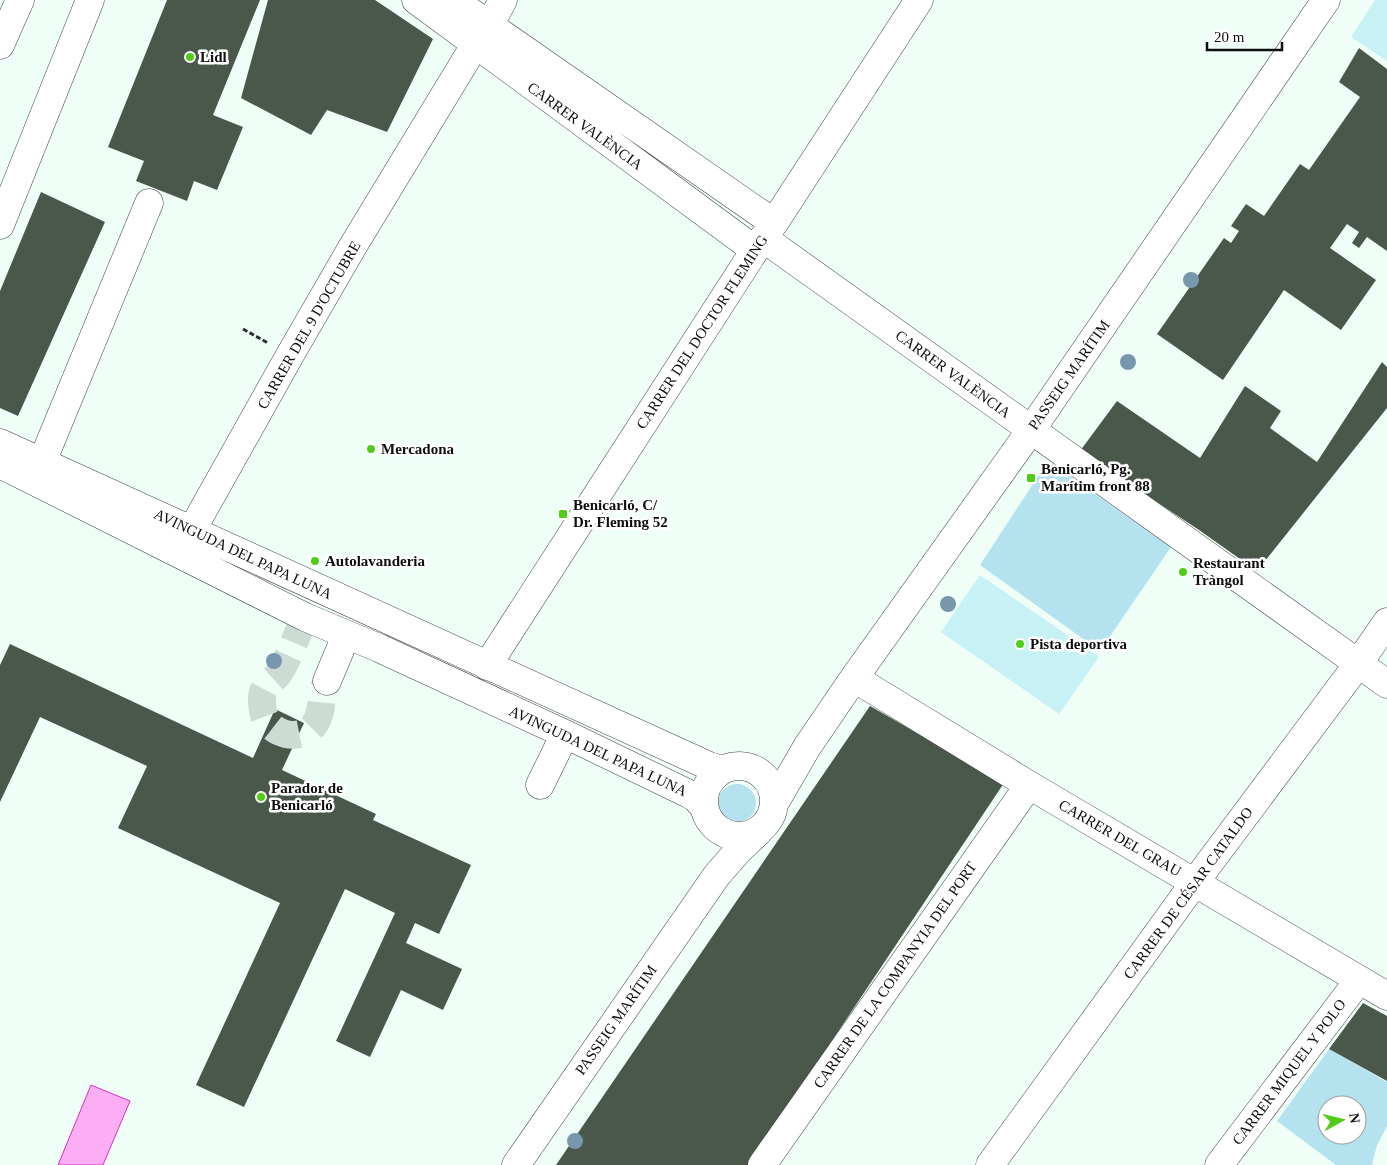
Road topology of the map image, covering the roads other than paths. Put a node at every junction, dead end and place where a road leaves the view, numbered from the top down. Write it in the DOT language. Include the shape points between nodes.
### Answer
graph roads {
  1 [pos="20,0"];
  2 [pos="90,0"];
  3 [pos="416,0"];
  4 [pos="453,0"];
  5 [pos="503,0"];
  6 [pos="919,0"];
  7 [pos="1326,0"];
  8 [pos="482,35"];
  9 [pos="0,45"];
  10 [pos="149,203"];
  11 [pos="0,225"];
  12 [pos="764,237"];
  13 [pos="1031,430"];
  14 [pos="0,443"];
  15 [pos="42,462"];
  16 [pos="0,464"];
  17 [pos="56,494"];
  18 [pos="188,529"];
  19 [pos="305,617"];
  20 [pos="1387,622"];
  21 [pos="392,623"];
  22 [pos="351,638"];
  23 [pos="379,648"];
  24 [pos="1358,664"];
  25 [pos="486,666"];
  26 [pos="854,678"];
  27 [pos="327,681"];
  28 [pos="1387,684"];
  29 [pos="565,734"];
  30 [pos="807,747"];
  31 [pos="750,768"];
  32 [pos="722,770"];
  33 [pos="1029,785"];
  34 [pos="540,786"];
  35 [pos="774,804"];
  36 [pos="710,817"];
  37 [pos="759,831"];
  38 [pos="717,875"];
  39 [pos="1195,882"];
  40 [pos="1358,980"];
  41 [pos="1387,996"];
  42 [pos="516,1165"];
  43 [pos="762,1165"];
  44 [pos="990,1165"];
  45 [pos="1219,1165"];
  1 -- 9 [label="street"];
  2 -- 11 [label="street"];
  3 -- 8 [label="street, CARRER VALÈNCIA"];
  4 -- 8 [label="street, CARRER VALÈNCIA"];
  5 -- 8 [label="street, CARRER DEL 9 D'OCTUBRE"];
  6 -- 12 [label="street, CARRER DEL DOCTOR FLEMING"];
  7 -- 13 [label="street, PASSEIG MARÍTIM"];
  8 -- 12 [label="street, CARRER VALÈNCIA"];
  8 -- 18 [label="street, CARRER DEL 9 D'OCTUBRE" via="371,216 207,506"];
  10 -- 15 [label="street"];
  12 -- 13 [label="street, CARRER VALÈNCIA"];
  12 -- 25 [label="street, CARRER DEL DOCTOR FLEMING"];
  13 -- 24 [label="street, CARRER VALÈNCIA"];
  13 -- 26 [label="street, PASSEIG MARÍTIM"];
  14 -- 15 [label="street, AVINGUDA DEL PAPA LUNA"];
  15 -- 18 [label="street, AVINGUDA DEL PAPA LUNA"];
  16 -- 17 [label="street, AVINGUDA DEL PAPA LUNA"];
  17 -- 18 [label="street" via="97,502 153,530 169,534"];
  17 -- 19 [label="street, AVINGUDA DEL PAPA LUNA"];
  18 -- 21 [label="street, AVINGUDA DEL PAPA LUNA"];
  19 -- 21 [label="street" via="321,608 379,624"];
  19 -- 22 [label="street, AVINGUDA DEL PAPA LUNA"];
  20 -- 24 [label="street, CARRER DE CÉSAR CATALDO"];
  21 -- 25 [label="street, AVINGUDA DEL PAPA LUNA"];
  22 -- 23 [label="street, AVINGUDA DEL PAPA LUNA"];
  22 -- 27 [label="street" via="343,643"];
  23 -- 25 [label="street, AVINGUDA DEL PAPA LUNA" via="418,651 471,670"];
  23 -- 29 [label="street, AVINGUDA DEL PAPA LUNA"];
  24 -- 28 [label="street, CARRER VALÈNCIA"];
  24 -- 39 [label="street, CARRER DE CÉSAR CATALDO"];
  25 -- 32 [label="street, AVINGUDA DEL PAPA LUNA"];
  26 -- 30 [label="street, PASSEIG MARÍTIM"];
  26 -- 33 [label="street, CARRER DEL GRAU"];
  29 -- 34 [label="street"];
  29 -- 36 [label="street, AVINGUDA DEL PAPA LUNA" via="689,794"];
  30 -- 31 [label="street, PASSEIG MARÍTIM" via="783,762"];
  30 -- 35 [label="street, PASSEIG MARÍTIM"];
  31 -- 32 [label="street" via="741,766"];
  31 -- 35 [label="street" via="768,782"];
  32 -- 36 [label="street" via="714,776 704,796"];
  33 -- 39 [label="street, CARRER DEL GRAU"];
  33 -- 43 [label="street, CARRER DE LA COMPANYIA DEL PORT"];
  35 -- 37 [label="street" via="767,823"];
  36 -- 37 [label="street" via="723,833 732,836 742,837"];
  36 -- 38 [label="street, PASSEIG MARÍTIM" via="721,848"];
  37 -- 38 [label="street, PASSEIG MARÍTIM"];
  38 -- 42 [label="street, PASSEIG MARÍTIM"];
  39 -- 40 [label="street, CARRER DEL GRAU"];
  39 -- 44 [label="street, CARRER DE CÉSAR CATALDO"];
  40 -- 41 [label="street, CARRER DEL GRAU"];
  40 -- 45 [label="street, CARRER MIQUEL Y POLO"];
}
